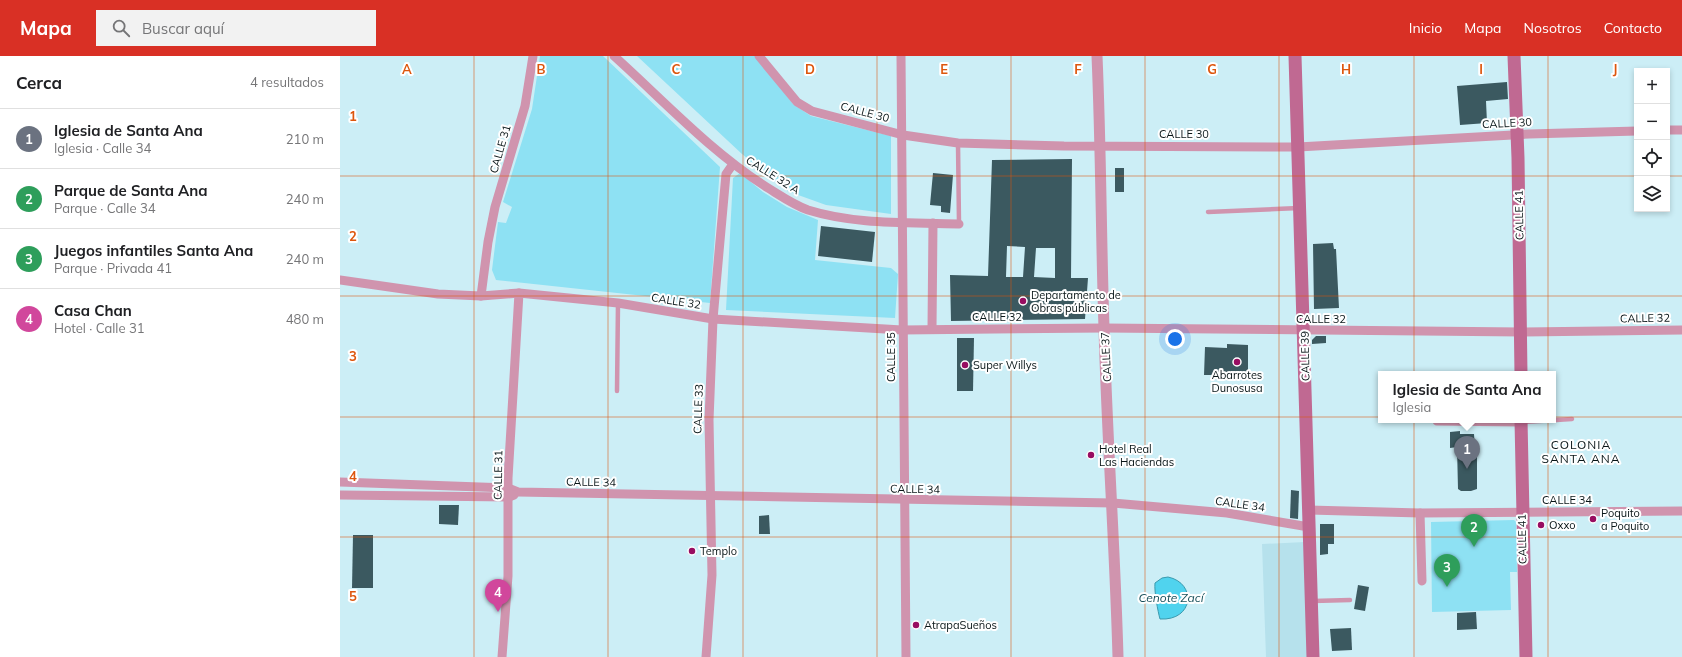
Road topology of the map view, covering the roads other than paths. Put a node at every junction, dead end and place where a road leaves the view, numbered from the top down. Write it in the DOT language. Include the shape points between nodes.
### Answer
graph roads {
  1 [pos="533,56"];
  2 [pos="614,56"];
  3 [pos="759,56"];
  4 [pos="902,56"];
  5 [pos="1097,56"];
  6 [pos="1295,56"];
  7 [pos="1514,56"];
  8 [pos="1670,130"];
  9 [pos="1682,130"];
  10 [pos="1634,131"];
  11 [pos="903,135"];
  12 [pos="1518,135"];
  13 [pos="958,143"];
  14 [pos="1101,146"];
  15 [pos="1298,147"];
  16 [pos="733,164"];
  17 [pos="1299,208"];
  18 [pos="1208,212"];
  19 [pos="904,223"];
  20 [pos="933,223"];
  21 [pos="959,224"];
  22 [pos="340,280"];
  23 [pos="519,293"];
  24 [pos="481,296"];
  25 [pos="618,303"];
  26 [pos="713,319"];
  27 [pos="1104,328"];
  28 [pos="932,329"];
  29 [pos="902,330"];
  30 [pos="1304,330"];
  31 [pos="1682,330"];
  32 [pos="1522,332"];
  33 [pos="1521,371"];
  34 [pos="617,391"];
  35 [pos="1572,419"];
  36 [pos="1556,420"];
  37 [pos="1521,423"];
  38 [pos="340,482"];
  39 [pos="509,493"];
  40 [pos="340,495"];
  41 [pos="710,497"];
  42 [pos="904,500"];
  43 [pos="1113,503"];
  44 [pos="1309,510"];
  45 [pos="1522,512"];
  46 [pos="1682,512"];
  47 [pos="1420,513"];
  48 [pos="1309,527"];
  49 [pos="1422,581"];
  50 [pos="1350,600"];
  51 [pos="1311,601"];
  52 [pos="502,657"];
  53 [pos="706,657"];
  54 [pos="906,657"];
  55 [pos="1118,657"];
  56 [pos="1313,657"];
  57 [pos="1526,657"];
  1 -- 24 [label="street, CALLE 31" via="525,106 495,207"];
  2 -- 16 [label="street, CALLE 32 A"];
  3 -- 11 [label="street, CALLE 30" via="797,102 812,111"];
  4 -- 11 [label="street, CALLE 35"];
  5 -- 14 [label="street, CALLE 37"];
  6 -- 15 [label="main road, CALLE 39"];
  7 -- 12 [label="main road, CALLE 41"];
  8 -- 9 [label="street"];
  10 -- 12 [label="street, CALLE 30"];
  11 -- 13 [label="street, CALLE 30"];
  11 -- 19 [label="street, CALLE 35"];
  12 -- 15 [label="street, CALLE 30"];
  12 -- 32 [label="main road, CALLE 41"];
  13 -- 14 [label="street, CALLE 30"];
  13 -- 21 [label="lane"];
  14 -- 15 [label="street, CALLE 30"];
  14 -- 27 [label="street, CALLE 37"];
  15 -- 17 [label="main road, CALLE 39"];
  16 -- 19 [label="street, CALLE 32 A" via="787,200 807,210 837,217"];
  16 -- 26 [label="street, CALLE 33" via="726,174"];
  17 -- 18 [label="lane"];
  17 -- 30 [label="main road, CALLE 39"];
  19 -- 20 [label="street, CALLE 32 A"];
  19 -- 29 [label="street, CALLE 35"];
  20 -- 21 [label="street, CALLE 32 A"];
  20 -- 28 [label="street"];
  22 -- 24 [label="street, CALLE 32" via="438,294"];
  23 -- 24 [label="street, CALLE 32"];
  23 -- 25 [label="street, CALLE 32"];
  23 -- 39 [label="street, CALLE 31"];
  25 -- 26 [label="street, CALLE 32"];
  25 -- 34 [label="lane"];
  26 -- 29 [label="street, CALLE 32"];
  26 -- 41 [label="street, CALLE 33" via="709,420"];
  27 -- 28 [label="street, CALLE 32"];
  27 -- 30 [label="street, CALLE 32"];
  27 -- 43 [label="street, CALLE 37"];
  28 -- 29 [label="street, CALLE 32"];
  29 -- 42 [label="street, CALLE 35"];
  30 -- 32 [label="street, CALLE 32"];
  30 -- 44 [label="main road, CALLE 39" via="1306,479"];
  31 -- 32 [label="street, CALLE 32"];
  32 -- 33 [label="main road, CALLE 41"];
  35 -- 36 [label="lane"];
  37 -- 45 [label="main road, CALLE 41"];
  38 -- 39 [label="street"];
  39 -- 40 [label="street, CALLE 34"];
  39 -- 41 [label="street, CALLE 34"];
  39 -- 52 [label="street, CALLE 31" via="508,576"];
  41 -- 42 [label="street, CALLE 34"];
  41 -- 53 [label="street, CALLE 33" via="712,575"];
  42 -- 43 [label="street, CALLE 34"];
  42 -- 54 [label="street, CALLE 35"];
  43 -- 48 [label="street, CALLE 34" via="1227,513"];
  43 -- 55 [label="street, CALLE 37"];
  44 -- 47 [label="street, CALLE 34"];
  44 -- 48 [label="main road, CALLE 39"];
  45 -- 46 [label="street, CALLE 34"];
  45 -- 47 [label="street, CALLE 34"];
  45 -- 57 [label="main road, CALLE 41"];
  47 -- 49 [label="street"];
  48 -- 51 [label="main road, CALLE 39"];
  50 -- 51 [label="lane"];
  51 -- 56 [label="main road, CALLE 39"];
}
